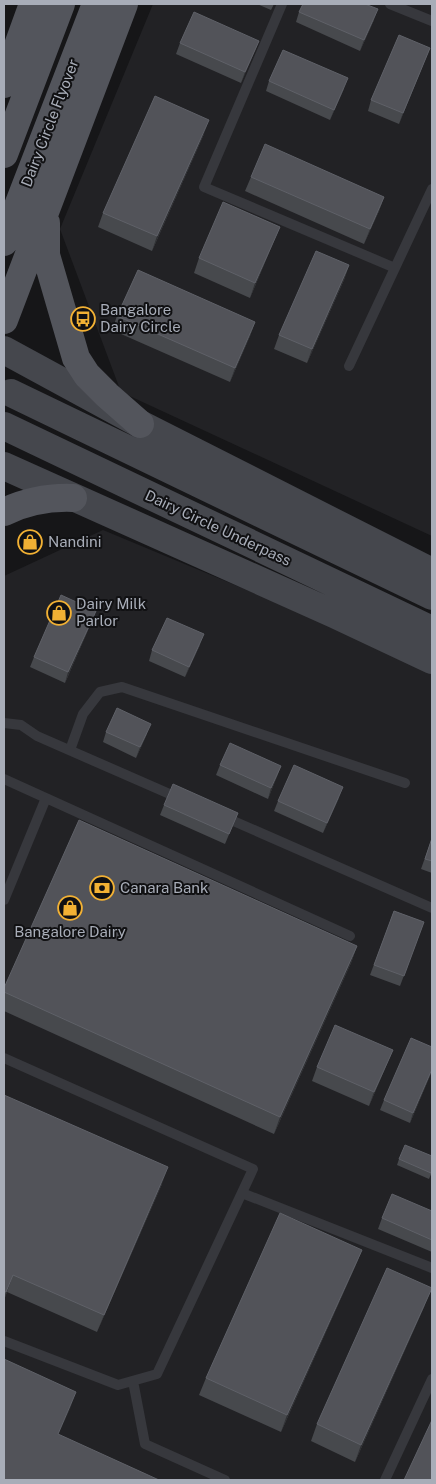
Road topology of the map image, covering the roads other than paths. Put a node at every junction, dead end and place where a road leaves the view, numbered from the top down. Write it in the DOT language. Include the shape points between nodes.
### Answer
graph roads {
  1 [pos="33,4"];
  2 [pos="61,4"];
  3 [pos="96,4"];
  4 [pos="124,4"];
  5 [pos="282,4"];
  6 [pos="390,4"];
  7 [pos="432,21"];
  8 [pos="4,84"];
  9 [pos="4,154"];
  10 [pos="432,189"];
  11 [pos="48,204"];
  12 [pos="4,242"];
  13 [pos="395,268"];
  14 [pos="4,320"];
  15 [pos="4,350"];
  16 [pos="349,366"];
  17 [pos="12,393"];
  18 [pos="140,424"];
  19 [pos="4,426"];
  20 [pos="4,466"];
  21 [pos="73,498"];
  22 [pos="4,512"];
  23 [pos="432,572"];
  24 [pos="432,596"];
  25 [pos="432,630"];
  26 [pos="432,660"];
  27 [pos="4,723"];
  28 [pos="70,750"];
  29 [pos="4,779"];
  30 [pos="405,783"];
  31 [pos="46,798"];
  32 [pos="188,801"];
  33 [pos="215,813"];
  34 [pos="4,900"];
  35 [pos="432,908"];
  36 [pos="350,936"];
  37 [pos="4,1058"];
  38 [pos="242,1193"];
  39 [pos="432,1268"];
  40 [pos="4,1341"];
  41 [pos="432,1380"];
  42 [pos="133,1381"];
  43 [pos="225,1480"];
  44 [pos="385,1480"];
  1 -- 8 [label="main road"];
  2 -- 9 [label="main road"];
  3 -- 12 [label="main road, Dairy Circle Flyover"];
  4 -- 11 [label="main road"];
  5 -- 13 [label="lane" via="204,186"];
  6 -- 7 [label="lane"];
  10 -- 13 [label="lane"];
  11 -- 14 [label="main road"];
  11 -- 18 [label="main road" via="46,255 76,358 87,375"];
  13 -- 16 [label="lane"];
  15 -- 18 [label="main road"];
  17 -- 24 [label="main road, Dairy Circle Underpass"];
  18 -- 23 [label="main road"];
  19 -- 25 [label="main road, Dairy Circle Underpass"];
  20 -- 21 [label="main road"];
  21 -- 22 [label="main road" via="40,499"];
  21 -- 26 [label="main road"];
  27 -- 28 [label="lane" via="21,725 37,736"];
  28 -- 30 [label="lane" via="83,714 100,692 122,687"];
  28 -- 32 [label="lane"];
  29 -- 31 [label="lane"];
  31 -- 34 [label="lane"];
  31 -- 36 [label="lane"];
  33 -- 35 [label="lane"];
  37 -- 38 [label="lane" via="253,1169"];
  38 -- 39 [label="lane"];
  38 -- 42 [label="lane" via="157,1374"];
  40 -- 42 [label="lane" via="118,1385"];
  41 -- 44 [label="lane"];
  42 -- 43 [label="lane" via="145,1444"];
}
